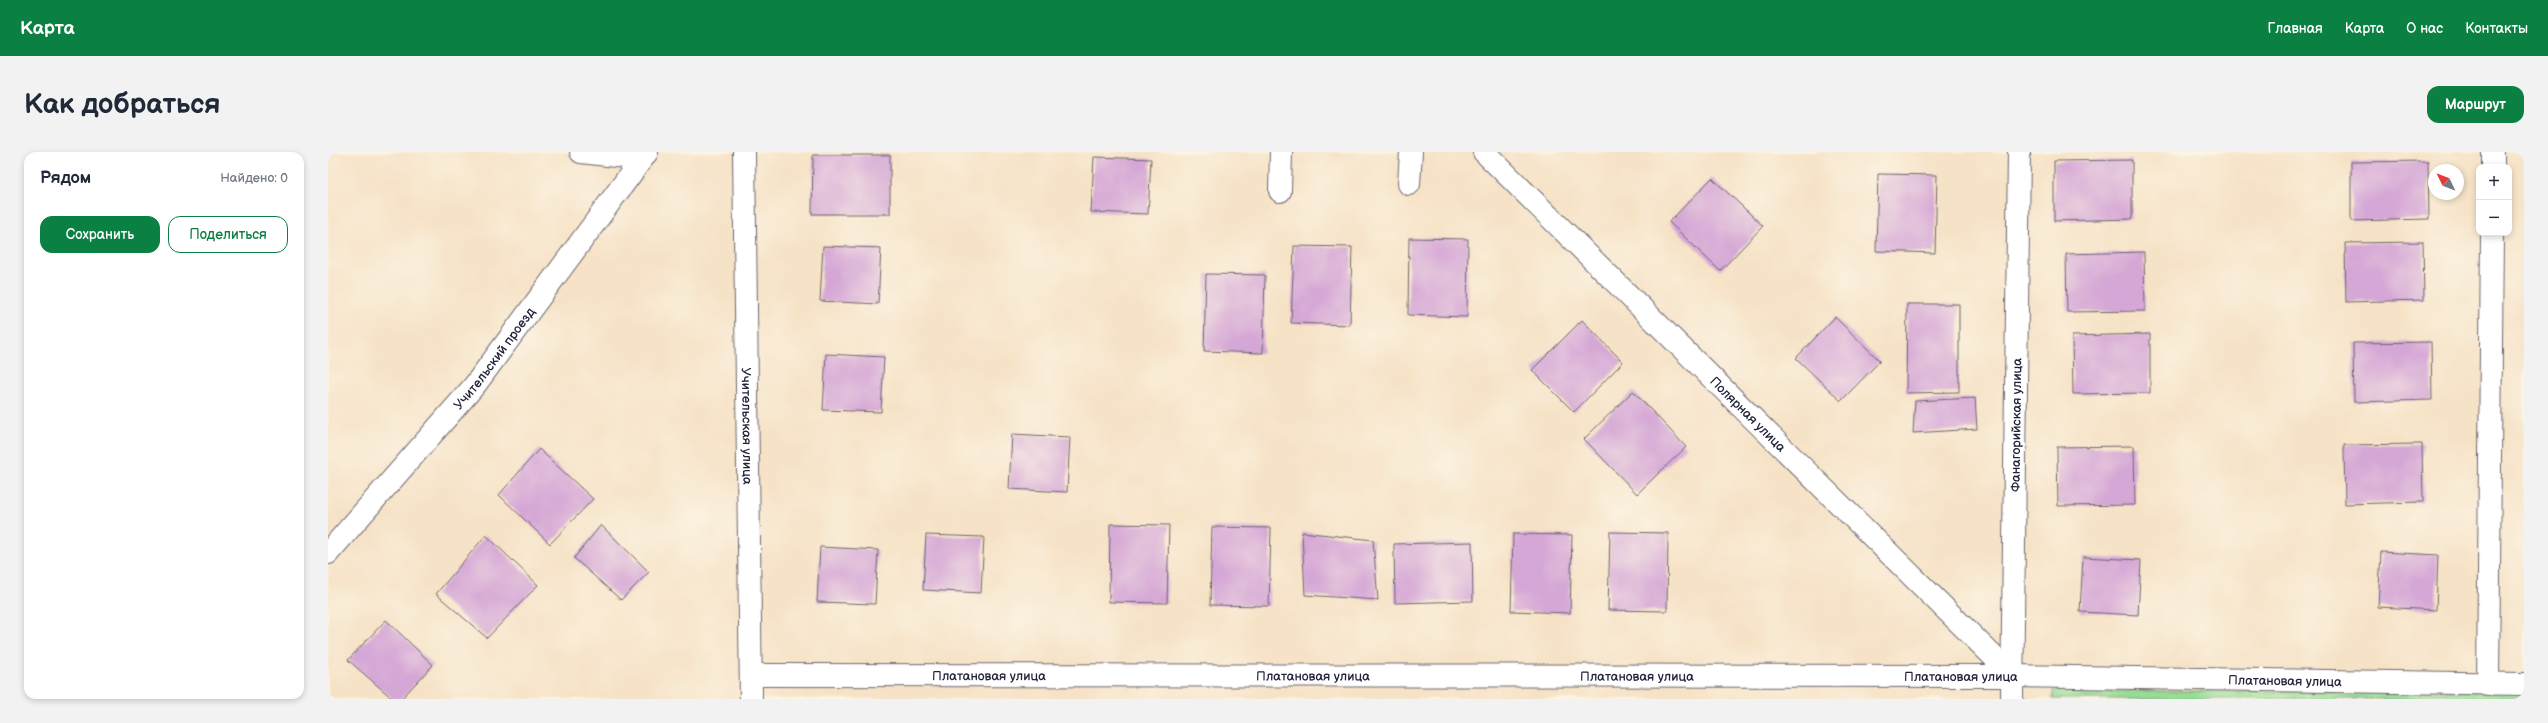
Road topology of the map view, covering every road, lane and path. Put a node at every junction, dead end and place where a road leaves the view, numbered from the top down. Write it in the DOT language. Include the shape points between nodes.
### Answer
graph roads {
  1 [pos="581,152"];
  2 [pos="744,152"];
  3 [pos="1281,152"];
  4 [pos="1410,152"];
  5 [pos="1484,152"];
  6 [pos="2019,152"];
  7 [pos="2493,152"];
  8 [pos="645,155"];
  9 [pos="2493,164"];
  10 [pos="1409,184"];
  11 [pos="1280,191"];
  12 [pos="2492,236"];
  13 [pos="328,553"];
  14 [pos="751,675"];
  15 [pos="2013,676"];
  16 [pos="2524,684"];
  17 [pos="2488,685"];
  18 [pos="751,699"];
  19 [pos="2012,699"];
  1 -- 8 [label="street"];
  2 -- 14 [label="street, Учительская улица"];
  3 -- 11 [label="street"];
  4 -- 10 [label="street"];
  5 -- 15 [label="street, Полярная улица"];
  6 -- 15 [label="street, Фанагорийская улица"];
  7 -- 9 [label="street"];
  8 -- 13 [label="street, Учительский проезд" via="475,385"];
  12 -- 17 [label="street"];
  14 -- 15 [label="street, Платановая улица"];
  14 -- 18 [label="street, Учительская улица"];
  15 -- 17 [label="street, Платановая улица"];
  15 -- 19 [label="street, Фанагорийская улица"];
  16 -- 17 [label="street, Платановая улица"];
}
